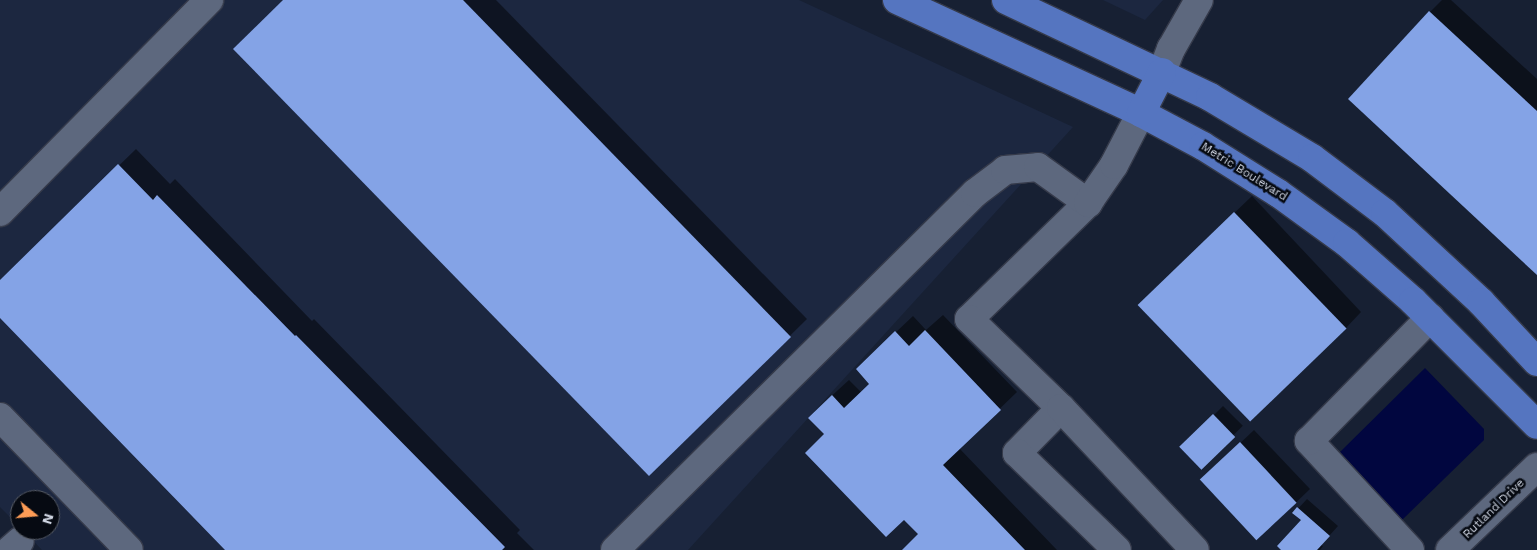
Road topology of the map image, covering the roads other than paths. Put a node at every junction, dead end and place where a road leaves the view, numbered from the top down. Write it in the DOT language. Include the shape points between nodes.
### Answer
graph roads {
  1 [pos="209,0"];
  2 [pos="897,0"];
  3 [pos="1006,0"];
  4 [pos="1199,0"];
  5 [pos="1162,72"];
  6 [pos="1142,114"];
  7 [pos="1088,203"];
  8 [pos="0,212"];
  9 [pos="1430,318"];
  10 [pos="1537,362"];
  11 [pos="1060,408"];
  12 [pos="0,417"];
  13 [pos="1537,425"];
  14 [pos="1537,468"];
  15 [pos="129,550"];
  16 [pos="615,550"];
  17 [pos="1117,550"];
  18 [pos="1194,550"];
  19 [pos="1410,550"];
  20 [pos="1450,550"];
  1 -- 8 [label="street"];
  2 -- 6 [label="main road, Metric Boulevard"];
  3 -- 5 [label="main road"];
  4 -- 5 [label="street" via="1171,49"];
  5 -- 6 [label="main road"];
  5 -- 10 [label="main road" via="1274,133 1349,184 1481,302"];
  6 -- 7 [label="street" via="1114,165"];
  6 -- 9 [label="main road, Metric Boulevard" via="1203,146 1278,192 1347,243"];
  7 -- 11 [label="street" via="969,319"];
  7 -- 16 [label="street" via="1038,167 1005,170 974,193"];
  9 -- 13 [label="main road, Metric Boulevard"];
  9 -- 19 [label="street" via="1309,442"];
  11 -- 17 [label="street" via="1017,454"];
  11 -- 18 [label="street"];
  12 -- 15 [label="street"];
  14 -- 20 [label="street, Rutland Drive"];
}
